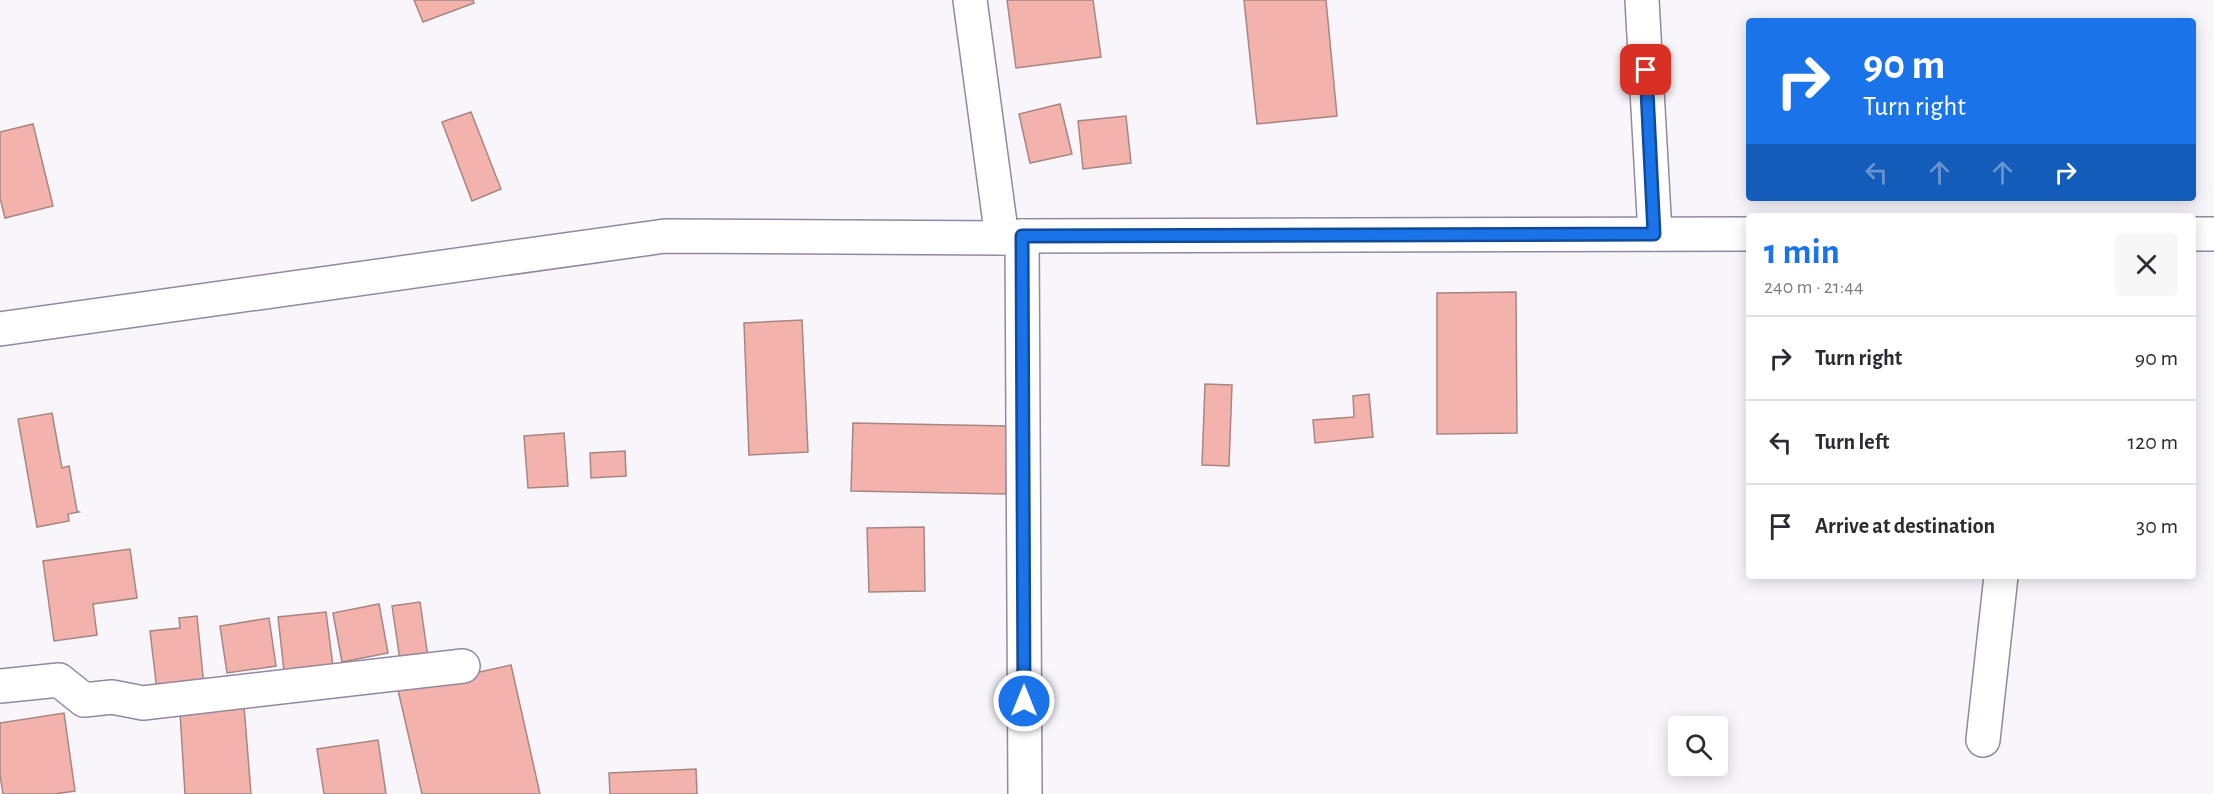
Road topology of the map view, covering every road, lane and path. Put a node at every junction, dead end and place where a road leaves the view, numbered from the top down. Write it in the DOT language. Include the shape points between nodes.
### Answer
graph roads {
  1 [pos="970,0"];
  2 [pos="1642,0"];
  3 [pos="1654,234"];
  4 [pos="1746,234"];
  5 [pos="2196,234"];
  6 [pos="2214,234"];
  7 [pos="1012,237"];
  8 [pos="0,329"];
  9 [pos="2001,579"];
  10 [pos="463,666"];
  11 [pos="0,686"];
  12 [pos="1983,740"];
  13 [pos="1024,794"];
  1 -- 7 [label="street"];
  2 -- 3 [label="street"];
  3 -- 4 [label="street"];
  3 -- 7 [label="street"];
  5 -- 6 [label="street"];
  7 -- 8 [label="street" via="665,236"];
  7 -- 13 [label="street"];
  9 -- 12 [label="street"];
  10 -- 11 [label="street" via="143,703 112,697 84,700 59,680"];
}
